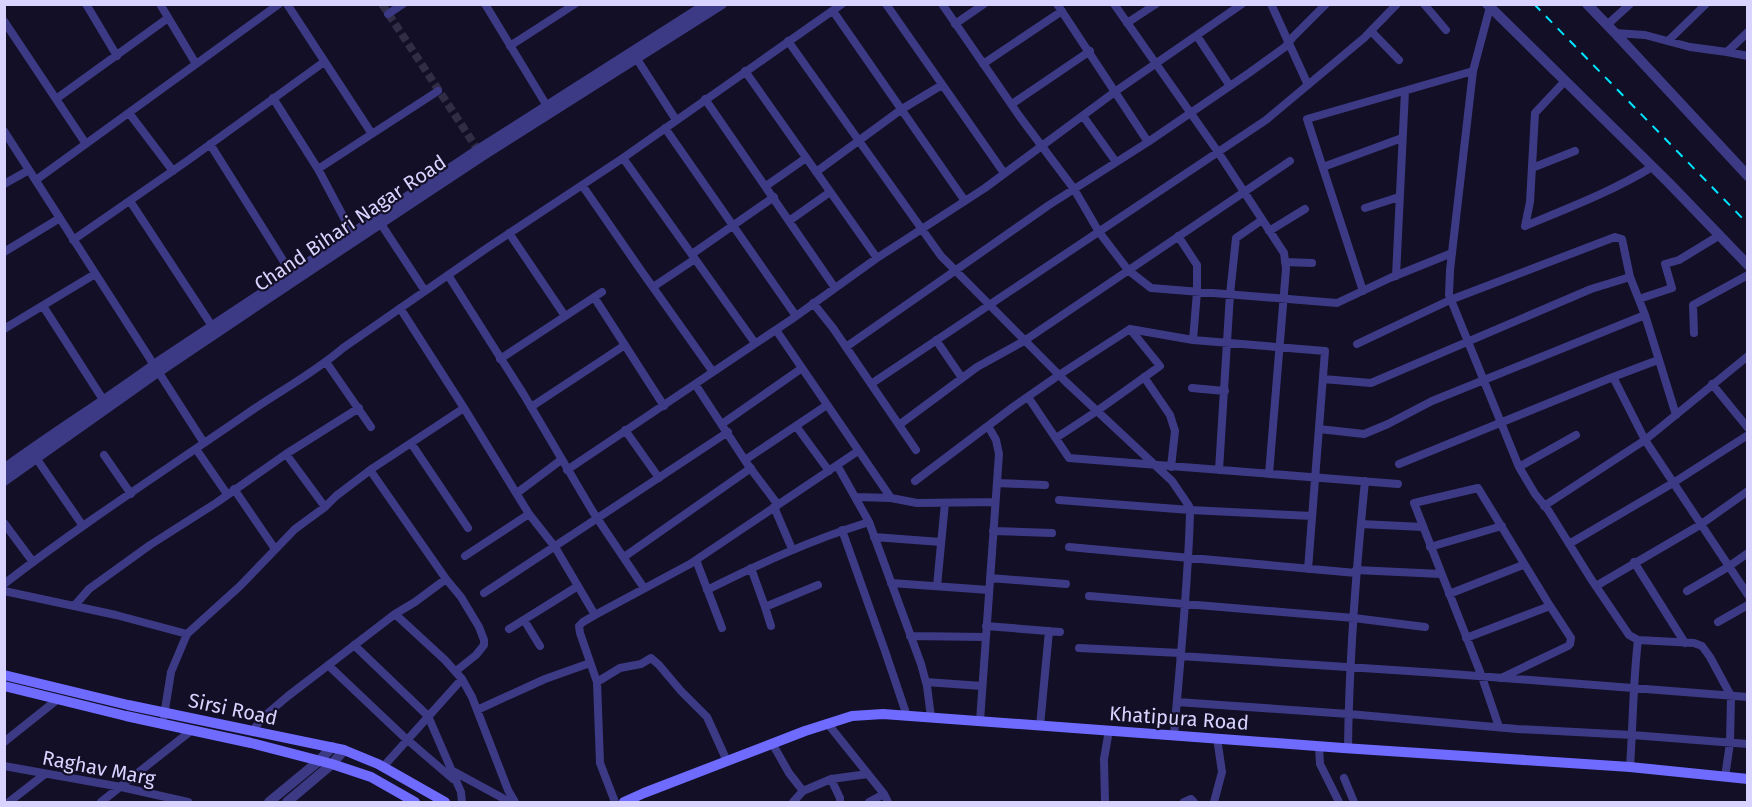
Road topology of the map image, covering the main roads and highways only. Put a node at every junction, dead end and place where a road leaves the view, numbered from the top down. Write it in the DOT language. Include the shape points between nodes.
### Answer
graph roads {
  1 [pos="4,675"];
  2 [pos="4,686"];
  3 [pos="163,718"];
  4 [pos="1748,779"];
  5 [pos="416,802"];
  6 [pos="445,802"];
  7 [pos="624,802"];
  1 -- 3 [label="main road, Sirsi Road"];
  2 -- 3 [label="main road, Sirsi Road"];
  3 -- 5 [label="main road, Sirsi Road" via="192,730 332,764 371,777"];
  3 -- 6 [label="main road, Sirsi Road" via="338,749 384,767"];
  4 -- 7 [label="main road, Khatipura Road" via="1630,766 883,714 852,716 772,743"];
}
